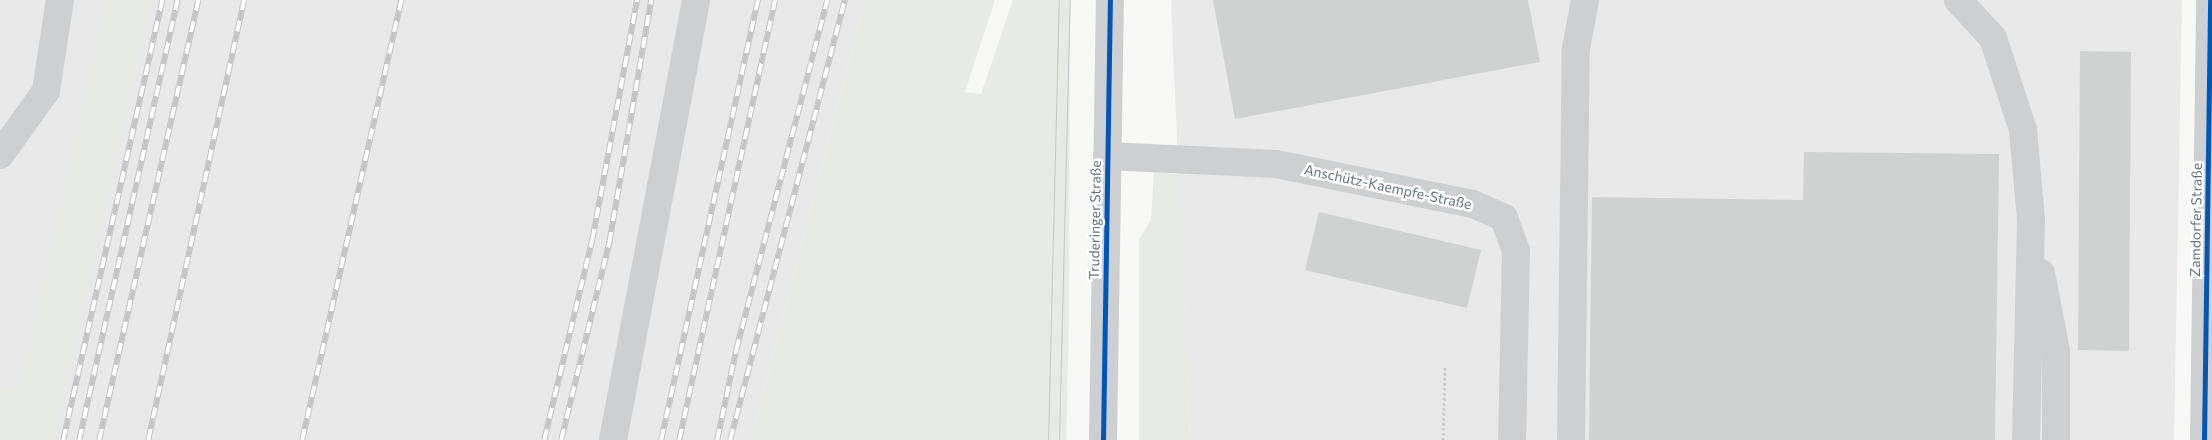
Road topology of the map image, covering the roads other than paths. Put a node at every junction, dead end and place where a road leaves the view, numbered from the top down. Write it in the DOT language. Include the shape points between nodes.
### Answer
graph roads {
  1 [pos="60,0"];
  2 [pos="696,0"];
  3 [pos="1110,0"];
  4 [pos="1585,0"];
  5 [pos="1958,0"];
  6 [pos="2210,0"];
  7 [pos="0,155"];
  8 [pos="1107,156"];
  9 [pos="2031,220"];
  10 [pos="613,440"];
  11 [pos="1103,440"];
  12 [pos="1512,440"];
  13 [pos="1571,440"];
  14 [pos="2026,440"];
  15 [pos="2056,440"];
  16 [pos="2204,440"];
  1 -- 7 [label="street" via="46,91"];
  2 -- 10 [label="street"];
  3 -- 8 [label="street, Truderinger Straße"];
  4 -- 13 [label="street" via="1576,49"];
  5 -- 9 [label="street" via="1993,38 2023,130"];
  6 -- 16 [label="street, Zamdorfer Straße"];
  8 -- 11 [label="street, Truderinger Straße"];
  8 -- 12 [label="street, Anschütz-Kaempfe-Straße" via="1276,164 1473,204 1504,218 1516,252"];
  9 -- 14 [label="street"];
  9 -- 15 [label="street" via="2056,351"];
}
